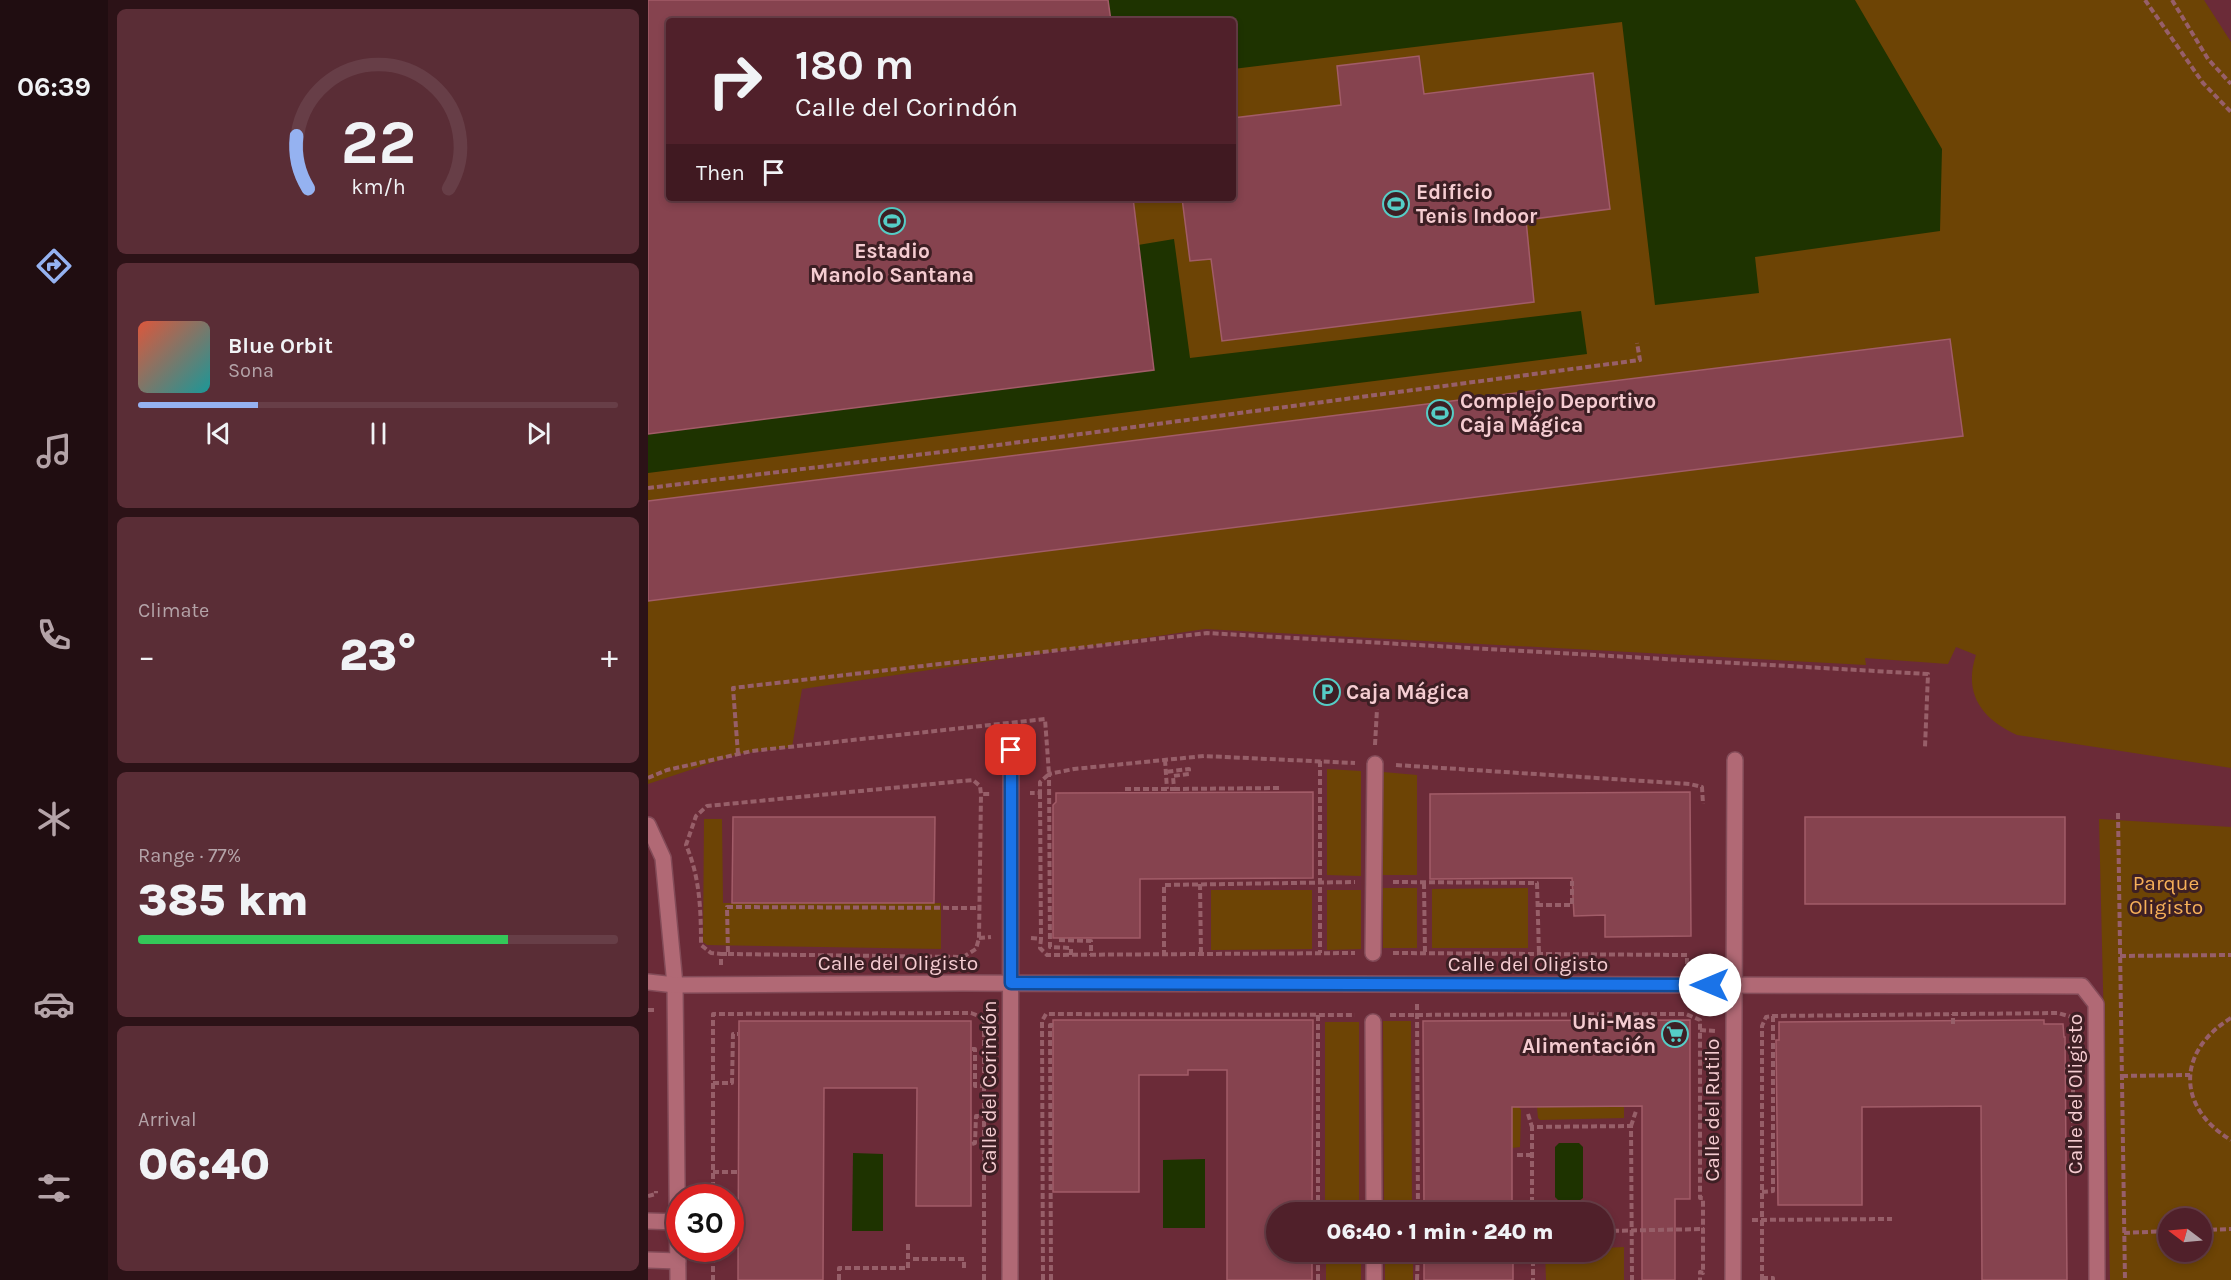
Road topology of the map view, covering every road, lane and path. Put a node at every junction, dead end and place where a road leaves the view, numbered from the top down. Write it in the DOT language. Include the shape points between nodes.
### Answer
graph roads {
  1 [pos="2145,0"];
  2 [pos="2172,0"];
  3 [pos="2231,84"];
  4 [pos="2231,112"];
  5 [pos="1637,343"];
  6 [pos="648,488"];
  7 [pos="1377,709"];
  8 [pos="1045,719"];
  9 [pos="1925,747"];
  10 [pos="1011,750"];
  11 [pos="738,754"];
  12 [pos="1165,760"];
  13 [pos="1736,760"];
  14 [pos="1320,761"];
  15 [pos="1375,764"];
  16 [pos="1165,772"];
  17 [pos="648,778"];
  18 [pos="973,780"];
  19 [pos="1279,788"];
  20 [pos="1125,789"];
  21 [pos="1167,789"];
  22 [pos="1174,789"];
  23 [pos="1040,793"];
  24 [pos="981,794"];
  25 [pos="1703,804"];
  26 [pos="2118,813"];
  27 [pos="648,825"];
  28 [pos="1572,881"];
  29 [pos="1374,882"];
  30 [pos="1320,883"];
  31 [pos="1424,883"];
  32 [pos="1200,884"];
  33 [pos="1537,905"];
  34 [pos="980,908"];
  35 [pos="1011,937"];
  36 [pos="979,938"];
  37 [pos="1041,939"];
  38 [pos="1059,948"];
  39 [pos="1373,953"];
  40 [pos="721,954"];
  41 [pos="1320,954"];
  42 [pos="1425,954"];
  43 [pos="1539,954"];
  44 [pos="1071,955"];
  45 [pos="1091,955"];
  46 [pos="1201,955"];
  47 [pos="1687,955"];
  48 [pos="2231,955"];
  49 [pos="1164,956"];
  50 [pos="2120,956"];
  51 [pos="963,957"];
  52 [pos="648,982"];
  53 [pos="1011,983"];
  54 [pos="720,984"];
  55 [pos="675,985"];
  56 [pos="1417,985"];
  57 [pos="1733,985"];
  58 [pos="720,1014"];
  59 [pos="1318,1014"];
  60 [pos="1953,1014"];
  61 [pos="1418,1015"];
  62 [pos="1773,1016"];
  63 [pos="1373,1017"];
  64 [pos="2073,1018"];
  65 [pos="2095,1018"];
  66 [pos="2121,1018"];
  67 [pos="2231,1018"];
  68 [pos="1953,1024"];
  69 [pos="1055,1025"];
  70 [pos="738,1034"];
  71 [pos="1050,1038"];
  72 [pos="1056,1038"];
  73 [pos="972,1049"];
  74 [pos="2190,1075"];
  75 [pos="2122,1076"];
  76 [pos="713,1083"];
  77 [pos="983,1086"];
  78 [pos="1050,1092"];
  79 [pos="1042,1094"];
  80 [pos="1762,1100"];
  81 [pos="1773,1100"];
  82 [pos="1636,1111"];
  83 [pos="1528,1114"];
  84 [pos="984,1116"];
  85 [pos="1631,1126"];
  86 [pos="1532,1127"];
  87 [pos="2231,1140"];
  88 [pos="972,1144"];
  89 [pos="1517,1155"];
  90 [pos="1532,1155"];
  91 [pos="2073,1161"];
  92 [pos="713,1172"];
  93 [pos="738,1172"];
  94 [pos="678,1184"];
  95 [pos="713,1184"];
  96 [pos="1762,1192"];
  97 [pos="1318,1202"];
  98 [pos="1374,1202"];
  99 [pos="1418,1202"];
  100 [pos="1532,1202"];
  101 [pos="1892,1219"];
  102 [pos="1762,1220"];
  103 [pos="648,1221"];
  104 [pos="1733,1221"];
  105 [pos="666,1222"];
  106 [pos="1704,1229"];
  107 [pos="2231,1229"];
  108 [pos="2212,1230"];
  109 [pos="1614,1231"];
  110 [pos="1631,1231"];
  111 [pos="2158,1231"];
  112 [pos="2124,1233"];
  113 [pos="1043,1234"];
  114 [pos="1050,1234"];
  115 [pos="908,1241"];
  116 [pos="913,1259"];
  117 [pos="648,1260"];
  118 [pos="666,1261"];
  119 [pos="678,1262"];
  120 [pos="713,1262"];
  121 [pos="1318,1262"];
  122 [pos="1374,1262"];
  123 [pos="1418,1262"];
  124 [pos="1533,1262"];
  125 [pos="964,1268"];
  126 [pos="1762,1279"];
  127 [pos="678,1280"];
  128 [pos="713,1280"];
  129 [pos="839,1280"];
  130 [pos="984,1280"];
  131 [pos="1010,1280"];
  132 [pos="1043,1280"];
  133 [pos="1050,1280"];
  134 [pos="1318,1280"];
  135 [pos="1374,1280"];
  136 [pos="1418,1280"];
  137 [pos="1533,1280"];
  138 [pos="1632,1280"];
  139 [pos="1700,1280"];
  140 [pos="1733,1280"];
  141 [pos="1773,1280"];
  142 [pos="2097,1280"];
  143 [pos="2125,1280"];
  1 -- 4 [label="path" via="2203,83"];
  2 -- 3 [label="path" via="2208,59"];
  5 -- 6 [label="path" via="1640,360"];
  7 -- 15 [label="path"];
  8 -- 11 [label="path"];
  9 -- 11 [label="path" via="1928,674 1207,633 733,688"];
  10 -- 35 [label="street, Calle del Corindón"];
  11 -- 17 [label="path"];
  12 -- 14 [label="path" via="1204,756"];
  12 -- 16 [label="path"];
  12 -- 38 [label="path" via="1049,774 1050,947"];
  13 -- 57 [label="street, Calle del Rutilo"];
  14 -- 15 [label="path"];
  14 -- 30 [label="path"];
  15 -- 25 [label="path" via="1690,784 1702,787"];
  15 -- 29 [label="street"];
  16 -- 21 [label="path"];
  16 -- 22 [label="path" via="1189,769 1189,774 1173,776"];
  18 -- 40 [label="path" via="706,806 696,816 686,845 699,892 701,945 711,953"];
  19 -- 22 [label="path"];
  20 -- 21 [label="path"];
  21 -- 22 [label="path"];
  23 -- 37 [label="path"];
  24 -- 34 [label="path"];
  26 -- 50 [label="path"];
  27 -- 55 [label="street" via="663,858"];
  28 -- 33 [label="path" via="1572,905"];
  29 -- 30 [label="path"];
  29 -- 31 [label="path"];
  29 -- 39 [label="street"];
  30 -- 32 [label="path"];
  30 -- 41 [label="path"];
  31 -- 33 [label="path" via="1537,883"];
  31 -- 42 [label="path"];
  32 -- 46 [label="path"];
  32 -- 49 [label="path" via="1164,885"];
  33 -- 43 [label="path"];
  34 -- 36 [label="path"];
  34 -- 40 [label="path" via="727,907 728,954"];
  35 -- 36 [label="path"];
  35 -- 37 [label="path"];
  35 -- 53 [label="street, Calle del Corindón"];
  36 -- 51 [label="path" via="976,949"];
  37 -- 44 [label="path" via="1040,948 1047,955"];
  38 -- 44 [label="path" via="1071,948"];
  38 -- 45 [label="path" via="1059,939 1091,941"];
  39 -- 41 [label="path"];
  39 -- 42 [label="path"];
  40 -- 54 [label="path"];
  41 -- 46 [label="path"];
  42 -- 43 [label="path"];
  43 -- 47 [label="path"];
  44 -- 45 [label="path"];
  45 -- 49 [label="path"];
  46 -- 49 [label="path"];
  48 -- 50 [label="path"];
  50 -- 66 [label="path"];
  52 -- 55 [label="street, Calle del Oligisto"];
  53 -- 54 [label="street, Calle del Oligisto"];
  53 -- 56 [label="street, Calle del Oligisto"];
  53 -- 131 [label="street, Calle del Corindón"];
  54 -- 55 [label="street, Calle del Oligisto"];
  54 -- 58 [label="path"];
  55 -- 94 [label="street"];
  56 -- 57 [label="street, Calle del Oligisto"];
  56 -- 61 [label="path"];
  57 -- 65 [label="street, Calle del Oligisto" via="2082,986 2096,1004"];
  57 -- 104 [label="street, Calle del Rutilo"];
  58 -- 76 [label="path" via="713,1014"];
  58 -- 77 [label="path" via="971,1013 984,1018"];
  59 -- 63 [label="path"];
  59 -- 79 [label="path" via="1046,1014 1042,1021"];
  59 -- 97 [label="path"];
  60 -- 62 [label="path"];
  60 -- 64 [label="path" via="2058,1013"];
  60 -- 68 [label="path"];
  61 -- 63 [label="path"];
  61 -- 99 [label="path"];
  61 -- 106 [label="path" via="1686,1014 1700,1020 1700,1198"];
  62 -- 80 [label="path" via="1766,1017 1762,1026"];
  62 -- 81 [label="path"];
  63 -- 98 [label="street"];
  64 -- 65 [label="path"];
  64 -- 91 [label="path"];
  65 -- 66 [label="path"];
  65 -- 142 [label="street, Calle del Oligisto"];
  66 -- 75 [label="path"];
  67 -- 74 [label="path" via="2203,1040"];
  69 -- 71 [label="path" via="1050,1025"];
  70 -- 76 [label="path" via="733,1034 732,1083"];
  71 -- 72 [label="path"];
  71 -- 78 [label="path"];
  73 -- 77 [label="path" via="975,1086"];
  74 -- 75 [label="path"];
  74 -- 87 [label="path" via="2200,1114 2214,1130"];
  75 -- 112 [label="path"];
  76 -- 92 [label="path"];
  77 -- 84 [label="path"];
  78 -- 79 [label="path"];
  78 -- 114 [label="path"];
  79 -- 113 [label="path"];
  80 -- 81 [label="path"];
  80 -- 96 [label="path"];
  81 -- 96 [label="path" via="1773,1191"];
  82 -- 85 [label="path"];
  83 -- 86 [label="path"];
  84 -- 88 [label="path" via="976,1116"];
  84 -- 130 [label="path"];
  85 -- 86 [label="path"];
  85 -- 110 [label="path"];
  86 -- 90 [label="path"];
  89 -- 90 [label="path"];
  90 -- 100 [label="path"];
  92 -- 93 [label="path"];
  92 -- 95 [label="path"];
  96 -- 102 [label="path"];
  101 -- 102 [label="path"];
  102 -- 104 [label="path"];
  102 -- 126 [label="path"];
  103 -- 105 [label="street"];
  104 -- 140 [label="street, Calle del Rutilo"];
  106 -- 110 [label="path"];
  106 -- 139 [label="path"];
  107 -- 108 [label="path"];
  109 -- 110 [label="path"];
  110 -- 138 [label="path"];
  111 -- 112 [label="path"];
  112 -- 143 [label="path"];
  113 -- 114 [label="path"];
  113 -- 132 [label="path"];
  114 -- 133 [label="path"];
  115 -- 129 [label="path" via="908,1268 839,1268"];
  116 -- 125 [label="path" via="964,1259"];
  117 -- 118 [label="street"];
  119 -- 127 [label="street"];
  120 -- 128 [label="path"];
  121 -- 134 [label="path"];
  122 -- 135 [label="street"];
  123 -- 136 [label="path"];
  124 -- 137 [label="path"];
  126 -- 141 [label="path"];
}
